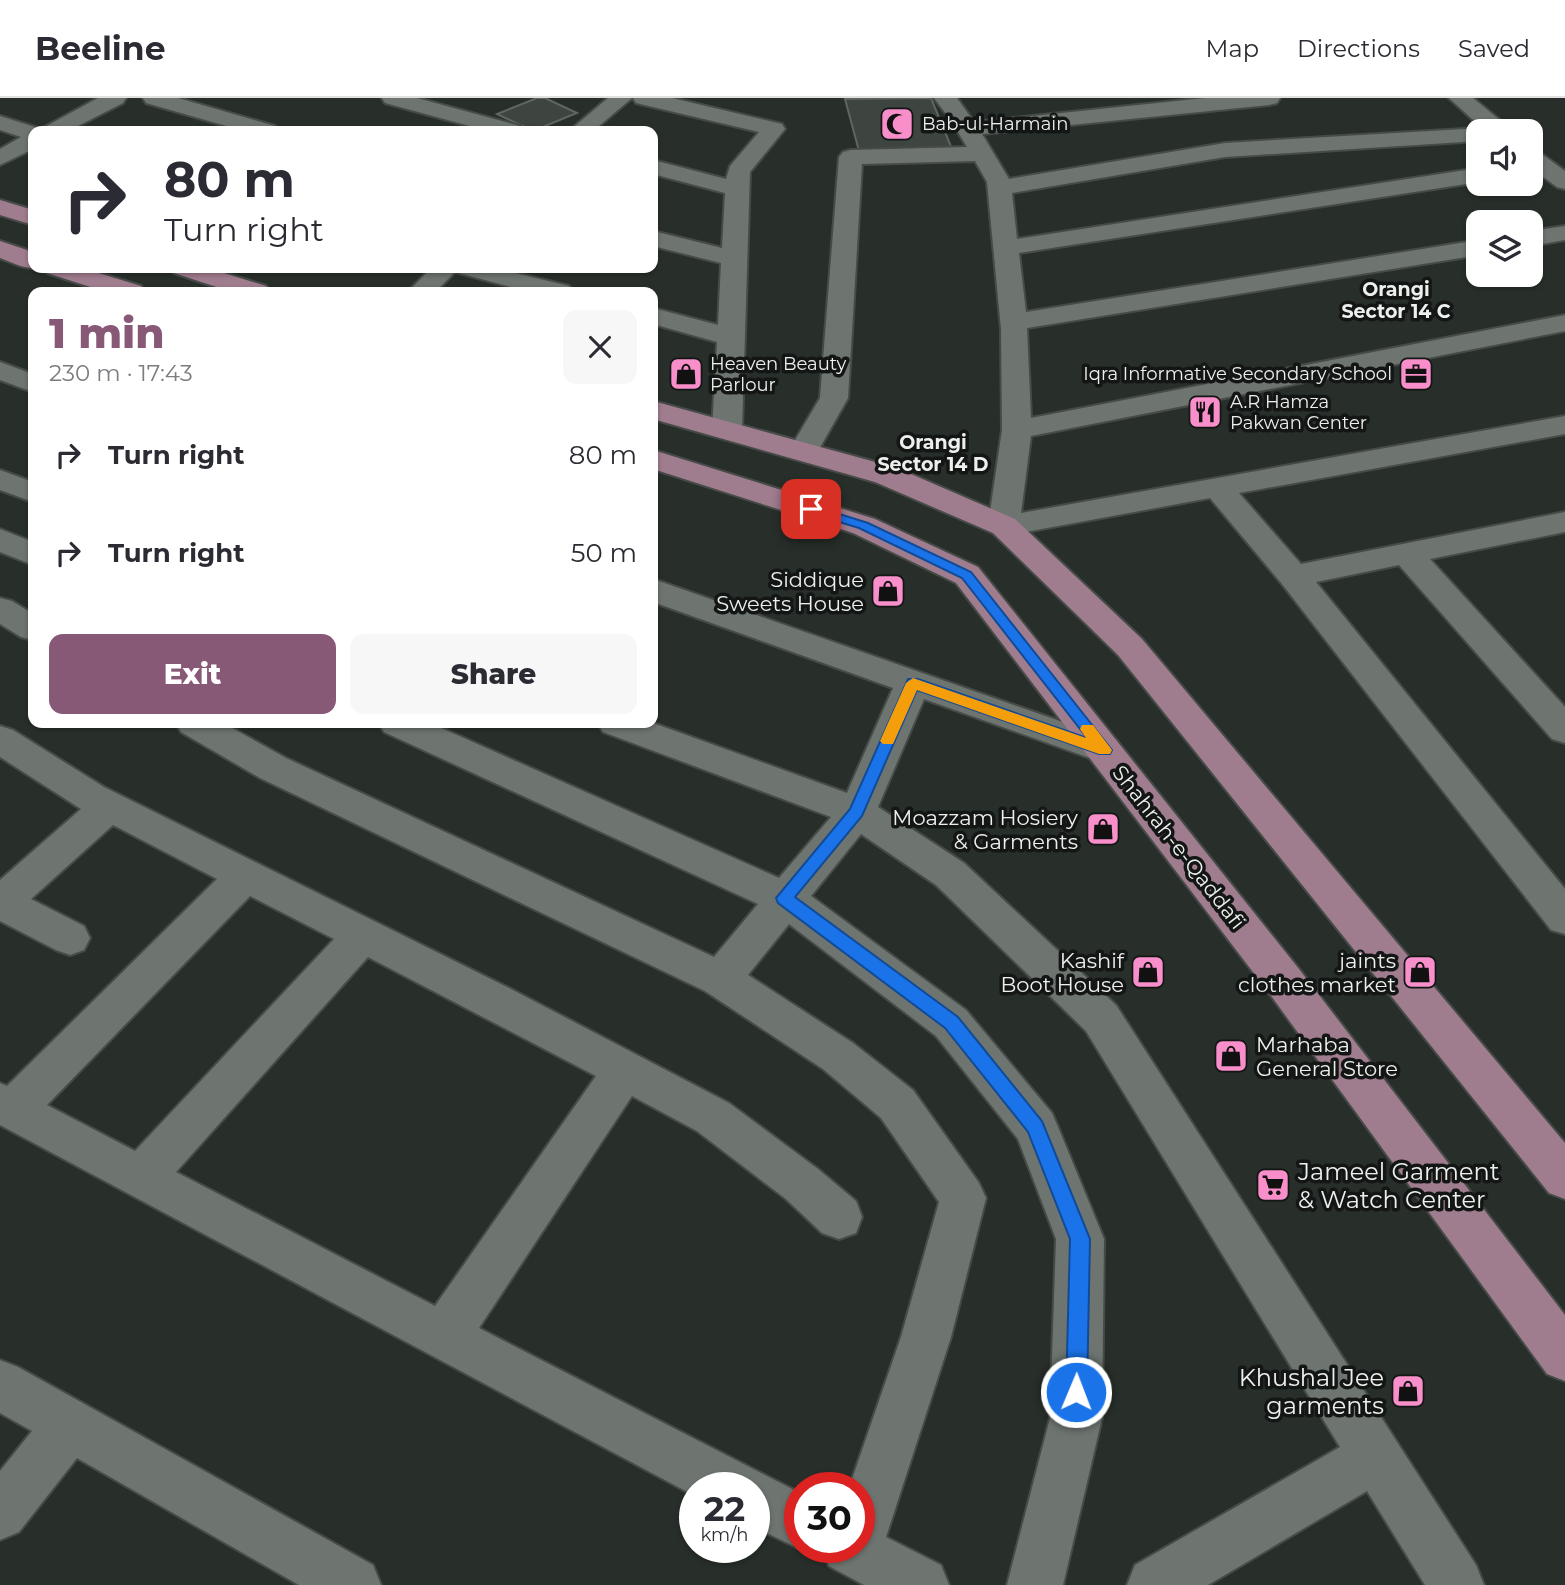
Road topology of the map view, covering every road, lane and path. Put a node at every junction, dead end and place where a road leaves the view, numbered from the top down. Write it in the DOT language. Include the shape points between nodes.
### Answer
graph roads {
  1 [pos="115,98"];
  2 [pos="154,98"];
  3 [pos="393,98"];
  4 [pos="621,98"];
  5 [pos="644,98"];
  6 [pos="945,98"];
  7 [pos="1269,98"];
  8 [pos="1460,98"];
  9 [pos="1485,119"];
  10 [pos="0,123"];
  11 [pos="61,126"];
  12 [pos="250,126"];
  13 [pos="494,126"];
  14 [pos="586,126"];
  15 [pos="968,129"];
  16 [pos="28,132"];
  17 [pos="1466,135"];
  18 [pos="28,143"];
  19 [pos="982,154"];
  20 [pos="0,158"];
  21 [pos="658,168"];
  22 [pos="1543,168"];
  23 [pos="1466,177"];
  24 [pos="1565,183"];
  25 [pos="999,188"];
  26 [pos="737,189"];
  27 [pos="0,207"];
  28 [pos="28,216"];
  29 [pos="1565,233"];
  30 [pos="1543,237"];
  31 [pos="658,239"];
  32 [pos="1005,248"];
  33 [pos="0,249"];
  34 [pos="1466,249"];
  35 [pos="28,259"];
  36 [pos="734,259"];
  37 [pos="72,273"];
  38 [pos="198,273"];
  39 [pos="440,273"];
  40 [pos="486,273"];
  41 [pos="116,287"];
  42 [pos="242,287"];
  43 [pos="426,287"];
  44 [pos="540,287"];
  45 [pos="658,317"];
  46 [pos="1013,322"];
  47 [pos="1565,323"];
  48 [pos="731,337"];
  49 [pos="0,370"];
  50 [pos="28,382"];
  51 [pos="658,411"];
  52 [pos="1565,425"];
  53 [pos="727,430"];
  54 [pos="1017,430"];
  55 [pos="803,452"];
  56 [pos="658,461"];
  57 [pos="0,479"];
  58 [pos="1218,488"];
  59 [pos="28,491"];
  60 [pos="1004,526"];
  61 [pos="1561,527"];
  62 [pos="0,539"];
  63 [pos="28,553"];
  64 [pos="1406,554"];
  65 [pos="1293,576"];
  66 [pos="658,592"];
  67 [pos="0,609"];
  68 [pos="28,626"];
  69 [pos="913,683"];
  70 [pos="203,728"];
  71 [pos="408,728"];
  72 [pos="630,728"];
  73 [pos="1565,730"];
  74 [pos="13,734"];
  75 [pos="1104,750"];
  76 [pos="109,806"];
  77 [pos="857,812"];
  78 [pos="246,875"];
  79 [pos="784,898"];
  80 [pos="0,903"];
  81 [pos="1565,918"];
  82 [pos="363,935"];
  83 [pos="69,938"];
  84 [pos="720,979"];
  85 [pos="625,1070"];
  86 [pos="6,1107"];
  87 [pos="141,1177"];
  88 [pos="1565,1178"];
  89 [pos="839,1217"];
  90 [pos="444,1336"];
  91 [pos="1565,1356"];
  92 [pos="0,1385"];
  93 [pos="70,1425"];
  94 [pos="1376,1456"];
  95 [pos="703,1472"];
  96 [pos="875,1486"];
  97 [pos="0,1513"];
  98 [pos="875,1557"];
  99 [pos="353,1585"];
  100 [pos="920,1585"];
  101 [pos="1035,1585"];
  102 [pos="1156,1585"];
  103 [pos="1456,1585"];
  1 -- 11 [label="street"];
  2 -- 12 [label="street"];
  3 -- 13 [label="street"];
  4 -- 14 [label="street"];
  5 -- 26 [label="street" via="774,130 738,171"];
  6 -- 15 [label="street"];
  7 -- 15 [label="street"];
  8 -- 9 [label="street"];
  10 -- 16 [label="street"];
  15 -- 19 [label="street"];
  17 -- 25 [label="street" via="1225,150"];
  18 -- 20 [label="street"];
  19 -- 25 [label="street"];
  19 -- 55 [label="street" via="851,157 834,398"];
  21 -- 26 [label="street"];
  22 -- 24 [label="street"];
  23 -- 32 [label="street"];
  25 -- 32 [label="street"];
  26 -- 36 [label="street"];
  27 -- 28 [label="main road"];
  29 -- 30 [label="street"];
  31 -- 36 [label="street"];
  32 -- 46 [label="street"];
  33 -- 35 [label="main road"];
  34 -- 46 [label="street"];
  36 -- 48 [label="street"];
  37 -- 41 [label="main road"];
  38 -- 42 [label="main road"];
  39 -- 43 [label="street"];
  40 -- 44 [label="street"];
  45 -- 48 [label="street"];
  46 -- 54 [label="street"];
  47 -- 54 [label="street"];
  48 -- 53 [label="street"];
  49 -- 50 [label="street"];
  51 -- 53 [label="main road"];
  52 -- 58 [label="street"];
  53 -- 55 [label="main road"];
  54 -- 60 [label="street"];
  55 -- 60 [label="main road" via="886,475"];
  56 -- 75 [label="main road, Shahrah-e-Qaddafi" via="864,526 967,575"];
  57 -- 59 [label="street"];
  58 -- 60 [label="street"];
  58 -- 65 [label="street"];
  60 -- 88 [label="main road" via="1130,647"];
  61 -- 64 [label="street"];
  62 -- 63 [label="street"];
  64 -- 65 [label="street"];
  64 -- 73 [label="street"];
  65 -- 81 [label="street"];
  66 -- 69 [label="street"];
  67 -- 68 [label="street"];
  69 -- 75 [label="street"];
  69 -- 77 [label="street"];
  70 -- 84 [label="street" via="272,768"];
  71 -- 79 [label="street"];
  72 -- 77 [label="street"];
  74 -- 76 [label="street"];
  75 -- 91 [label="main road, Shahrah-e-Qaddafi" via="1293,992"];
  76 -- 78 [label="street"];
  76 -- 80 [label="street"];
  77 -- 79 [label="street"];
  77 -- 94 [label="street" via="950,874 1101,1018"];
  78 -- 82 [label="street"];
  78 -- 86 [label="street"];
  79 -- 84 [label="street"];
  79 -- 101 [label="street" via="951,1023 1036,1127 1080,1239 1076,1418"];
  80 -- 83 [label="street"];
  82 -- 85 [label="street"];
  82 -- 87 [label="street"];
  84 -- 96 [label="street" via="838,1056 897,1104 963,1198 926,1337"];
  85 -- 89 [label="street" via="713,1117"];
  85 -- 90 [label="street"];
  86 -- 87 [label="street"];
  87 -- 90 [label="street"];
  90 -- 95 [label="street"];
  92 -- 93 [label="street"];
  93 -- 97 [label="street"];
  93 -- 99 [label="street"];
  94 -- 102 [label="street"];
  94 -- 103 [label="street"];
  98 -- 100 [label="street"];
}
